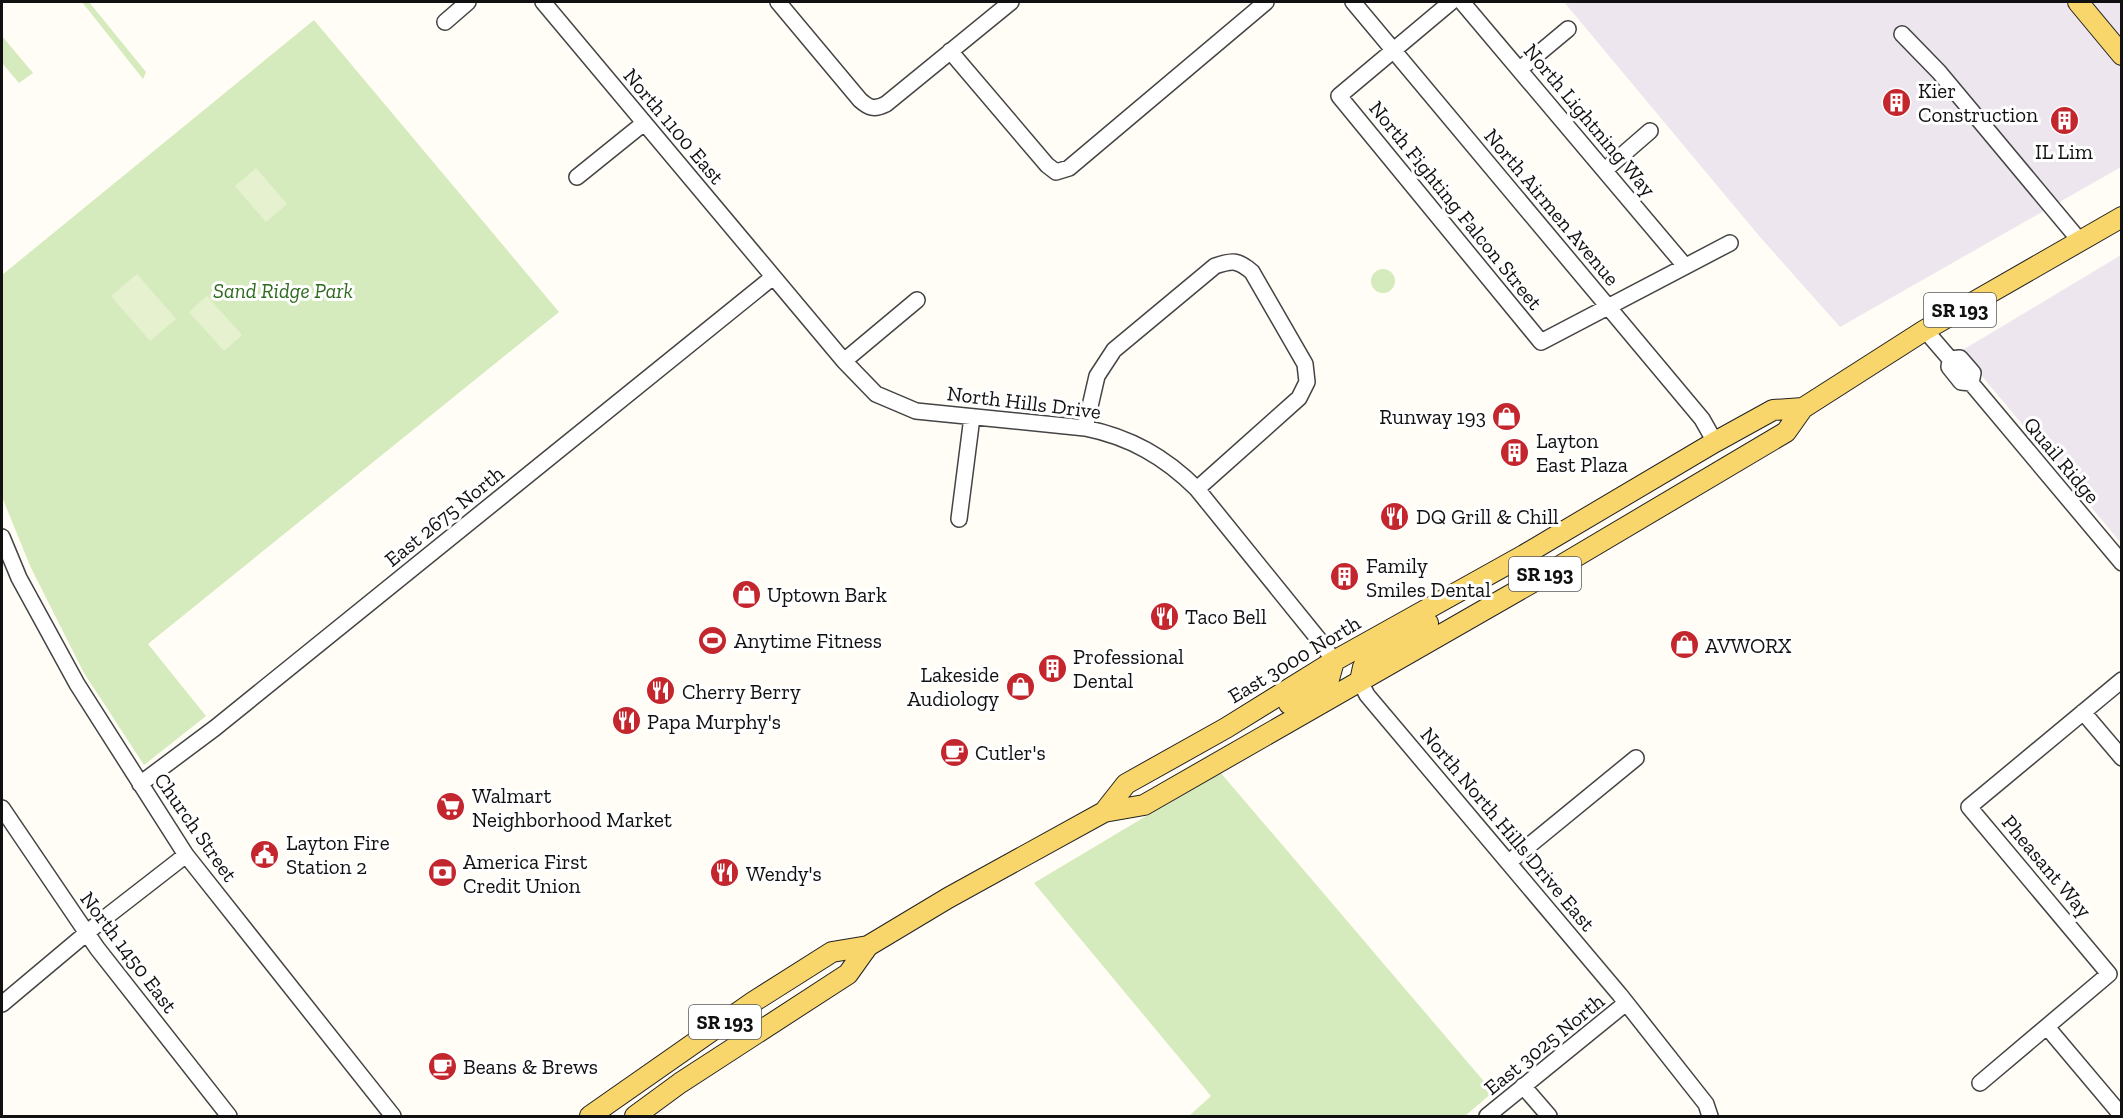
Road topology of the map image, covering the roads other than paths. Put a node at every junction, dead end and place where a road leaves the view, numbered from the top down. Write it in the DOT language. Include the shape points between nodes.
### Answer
graph roads {
  1 [pos="468,2"];
  2 [pos="543,2"];
  3 [pos="778,2"];
  4 [pos="1011,2"];
  5 [pos="1266,2"];
  6 [pos="1353,2"];
  7 [pos="1451,2"];
  8 [pos="1462,2"];
  9 [pos="2078,2"];
  10 [pos="445,22"];
  11 [pos="1568,29"];
  12 [pos="1902,34"];
  13 [pos="950,51"];
  14 [pos="1393,51"];
  15 [pos="2121,55"];
  16 [pos="1520,69"];
  17 [pos="644,123"];
  18 [pos="1650,131"];
  19 [pos="1605,170"];
  20 [pos="577,177"];
  21 [pos="2121,217"];
  22 [pos="2080,241"];
  23 [pos="1730,243"];
  24 [pos="1685,266"];
  25 [pos="773,278"];
  26 [pos="917,300"];
  27 [pos="1608,306"];
  28 [pos="1925,330"];
  29 [pos="844,361"];
  30 [pos="1803,408"];
  31 [pos="972,417"];
  32 [pos="1085,428"];
  33 [pos="1715,442"];
  34 [pos="1197,489"];
  35 [pos="1586,518"];
  36 [pos="959,519"];
  37 [pos="2,537"];
  38 [pos="2121,563"];
  39 [pos="1334,661"];
  40 [pos="1360,681"];
  41 [pos="2121,681"];
  42 [pos="2084,712"];
  43 [pos="1636,758"];
  44 [pos="2121,758"];
  45 [pos="140,784"];
  46 [pos="2,808"];
  47 [pos="1124,809"];
  48 [pos="1104,812"];
  49 [pos="186,855"];
  50 [pos="1509,862"];
  51 [pos="86,933"];
  52 [pos="868,946"];
  53 [pos="1626,1003"];
  54 [pos="2,1004"];
  55 [pos="2047,1027"];
  56 [pos="1980,1083"];
  57 [pos="1523,1086"];
  58 [pos="229,1116"];
  59 [pos="393,1116"];
  60 [pos="590,1116"];
  61 [pos="635,1116"];
  62 [pos="1487,1116"];
  63 [pos="1549,1116"];
  64 [pos="1710,1116"];
  65 [pos="2121,1116"];
  1 -- 10 [label="street"];
  2 -- 17 [label="street, North 1100 East"];
  3 -- 13 [label="street" via="869,108 878,109 886,104"];
  4 -- 13 [label="street"];
  5 -- 13 [label="street" via="1068,168 1056,172"];
  6 -- 14 [label="street, North Airmen Avenue"];
  7 -- 14 [label="street"];
  8 -- 16 [label="street, North Lightning Way"];
  9 -- 15 [label="main road"];
  11 -- 16 [label="street"];
  12 -- 22 [label="street" via="1939,72"];
  14 -- 27 [label="street, North Airmen Avenue"];
  14 -- 27 [label="street, North Fighting Falcon Street" via="1339,96 1541,342"];
  16 -- 19 [label="street, North Lightning Way"];
  17 -- 20 [label="street"];
  17 -- 25 [label="street, North 1100 East"];
  18 -- 19 [label="street"];
  19 -- 24 [label="street, North Lightning Way"];
  21 -- 22 [label="main road, East 3000 North / SR 193"];
  22 -- 28 [label="main road, East 3000 North / SR 193"];
  23 -- 24 [label="street"];
  24 -- 27 [label="street"];
  25 -- 29 [label="street, North Hills Drive"];
  25 -- 45 [label="street, East 2675 North" via="225,720"];
  26 -- 29 [label="street"];
  27 -- 33 [label="street, North Airmen Avenue" via="1702,419"];
  28 -- 30 [label="main road, East 3000 North / SR 193"];
  28 -- 38 [label="street, Quail Ridge" via="1950,359 1949,367 1961,382 1971,382"];
  29 -- 31 [label="street, North Hills Drive" via="876,394 916,411"];
  30 -- 33 [label="main road, East 3000 North / SR 193" via="1773,410"];
  30 -- 40 [label="main road, East 3000 North / SR 193" via="1786,432"];
  31 -- 32 [label="street, North Hills Drive"];
  31 -- 36 [label="street"];
  32 -- 34 [label="street, North Hills Drive" via="1107,432 1146,449"];
  32 -- 34 [label="street" via="1097,376 1114,350 1215,266 1231,261 1243,264 1252,272 1305,364 1307,382 1299,398"];
  33 -- 35 [label="main road, East 3000 North / SR 193"];
  34 -- 39 [label="street, North Hills Drive"];
  35 -- 39 [label="main road, East 3000 North / SR 193"];
  35 -- 40 [label="main road" via="1564,542 1370,658"];
  37 -- 45 [label="street, Church Street" via="77,684"];
  39 -- 47 [label="main road" via="1329,679 1323,684 1147,787 1130,798"];
  39 -- 48 [label="main road, East 3000 North / SR 193" via="1126,784"];
  40 -- 47 [label="main road, East 3000 North / SR 193" via="1144,805"];
  40 -- 50 [label="street, North North Hills Drive East" via="1367,695"];
  41 -- 42 [label="street, Pheasant Way"];
  42 -- 44 [label="street"];
  42 -- 55 [label="street, Pheasant Way" via="1970,807 2109,974"];
  43 -- 50 [label="street"];
  45 -- 49 [label="street, Church Street"];
  46 -- 51 [label="street, North 1450 East"];
  47 -- 48 [label="main road, East 3000 North / SR 193"];
  48 -- 52 [label="main road, East 3000 North / SR 193"];
  49 -- 51 [label="street"];
  49 -- 59 [label="street, Church Street"];
  50 -- 53 [label="street, North North Hills Drive East"];
  51 -- 54 [label="street"];
  51 -- 58 [label="street, North 1450 East"];
  52 -- 60 [label="main road, East 3000 North / SR 193" via="832,952"];
  52 -- 61 [label="main road, East 3000 North / SR 193" via="848,974"];
  53 -- 57 [label="street, East 3025 North"];
  53 -- 64 [label="street, North North Hills Drive East" via="1706,1104"];
  55 -- 56 [label="street, Pheasant Way"];
  55 -- 65 [label="street"];
  57 -- 62 [label="street, East 3025 North"];
  57 -- 63 [label="street"];
}
